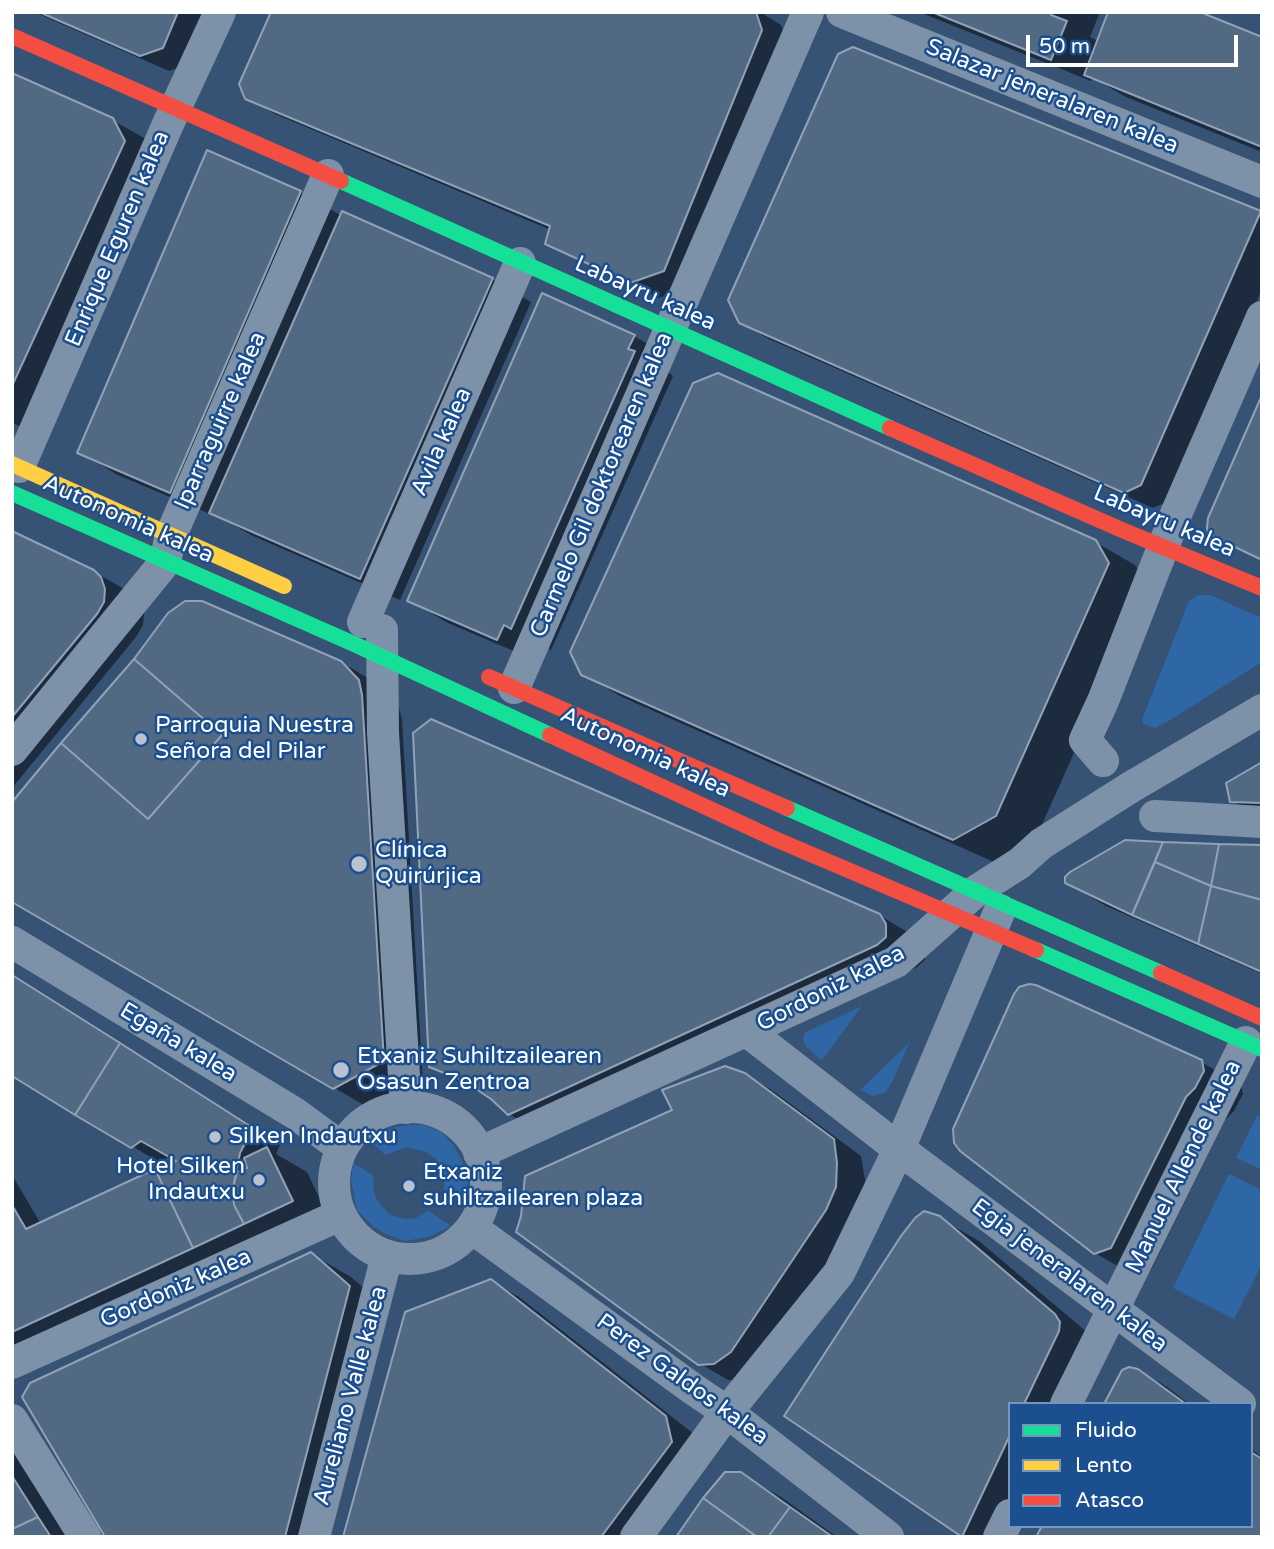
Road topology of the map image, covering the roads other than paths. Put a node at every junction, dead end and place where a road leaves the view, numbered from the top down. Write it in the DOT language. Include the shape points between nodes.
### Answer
graph roads {
  1 [pos="220,12"];
  2 [pos="808,12"];
  3 [pos="842,12"];
  4 [pos="12,36"];
  5 [pos="176,107"];
  6 [pos="328,175"];
  7 [pos="1262,182"];
  8 [pos="520,263"];
  9 [pos="1262,317"];
  10 [pos="670,329"];
  11 [pos="15,475"];
  12 [pos="1162,547"];
  13 [pos="168,548"];
  14 [pos="1262,588"];
  15 [pos="303,594"];
  16 [pos="375,632"];
  17 [pos="469,668"];
  18 [pos="514,688"];
  19 [pos="1262,710"];
  20 [pos="12,750"];
  21 [pos="1103,761"];
  22 [pos="1155,816"];
  23 [pos="1262,822"];
  24 [pos="990,908"];
  25 [pos="951,914"];
  26 [pos="12,942"];
  27 [pos="747,1031"];
  28 [pos="1256,1036"];
  29 [pos="406,1108"];
  30 [pos="342,1148"];
  31 [pos="899,1149"];
  32 [pos="479,1153"];
  33 [pos="340,1215"];
  34 [pos="472,1228"];
  35 [pos="387,1256"];
  36 [pos="1118,1301"];
  37 [pos="12,1363"];
  38 [pos="1067,1402"];
  39 [pos="1238,1402"];
  40 [pos="727,1412"];
  41 [pos="12,1420"];
  42 [pos="1008,1519"];
  43 [pos="85,1537"];
  44 [pos="314,1537"];
  45 [pos="636,1537"];
  46 [pos="888,1537"];
  47 [pos="999,1537"];
  1 -- 5 [label="street, Enrique Eguren kalea"];
  2 -- 10 [label="street, Carmelo Gil doktorearen kalea"];
  3 -- 7 [label="street, Salazar jeneralaren kalea"];
  4 -- 5 [label="main road, Labayru kalea"];
  5 -- 6 [label="main road, Labayru kalea"];
  5 -- 11 [label="street, Enrique Eguren kalea"];
  6 -- 8 [label="main road, Labayru kalea"];
  6 -- 13 [label="street, Iparraguirre kalea"];
  8 -- 10 [label="main road, Labayru kalea"];
  8 -- 16 [label="street, Avila kalea"];
  9 -- 12 [label="street"];
  10 -- 12 [label="main road, Labayru kalea"];
  10 -- 18 [label="street, Carmelo Gil doktorearen kalea"];
  11 -- 13 [label="main road, Autonomia kalea"];
  11 -- 13 [label="main road, Autonomia kalea"];
  12 -- 14 [label="main road, Labayru kalea"];
  12 -- 21 [label="street" via="1085,740"];
  13 -- 15 [label="main road, Autonomia kalea"];
  13 -- 16 [label="main road, Autonomia kalea"];
  13 -- 20 [label="street, Iparraguirre kalea"];
  16 -- 25 [label="main road, Autonomia kalea" via="606,759 775,839"];
  16 -- 29 [label="street"];
  17 -- 18 [label="main road, Autonomia kalea"];
  18 -- 24 [label="main road, Autonomia kalea"];
  19 -- 24 [label="street" via="1041,844 1020,863"];
  22 -- 23 [label="street"];
  24 -- 25 [label="street, Gordoniz kalea"];
  24 -- 28 [label="main road, Autonomia kalea"];
  24 -- 28 [label="main road, Autonomia kalea"];
  24 -- 31 [label="street"];
  25 -- 27 [label="street, Gordoniz kalea" via="896,962"];
  26 -- 30 [label="street, Egaña kalea" via="296,1114"];
  27 -- 31 [label="street, Egia jeneralaren kalea"];
  27 -- 32 [label="street, Gordoniz kalea"];
  28 -- 36 [label="street, Manuel Allende kalea" via="1212,1111"];
  29 -- 30 [label="street" via="390,1110 362,1124"];
  29 -- 32 [label="street" via="429,1110 450,1119"];
  30 -- 33 [label="street" via="334,1170"];
  31 -- 36 [label="street, Egia jeneralaren kalea"];
  31 -- 40 [label="street" via="839,1273"];
  32 -- 34 [label="street" via="486,1184"];
  33 -- 35 [label="street" via="351,1233"];
  33 -- 37 [label="street, Gordoniz kalea"];
  34 -- 35 [label="street" via="455,1245 434,1256 411,1260"];
  34 -- 40 [label="street, Perez Galdos kalea"];
  35 -- 44 [label="street, Aureliano Valle kalea"];
  36 -- 38 [label="street, Manuel Allende kalea"];
  36 -- 39 [label="street, Egia jeneralaren kalea"];
  40 -- 45 [label="street"];
  40 -- 46 [label="street, Perez Galdos kalea"];
  41 -- 43 [label="street"];
  42 -- 47 [label="street"];
}
